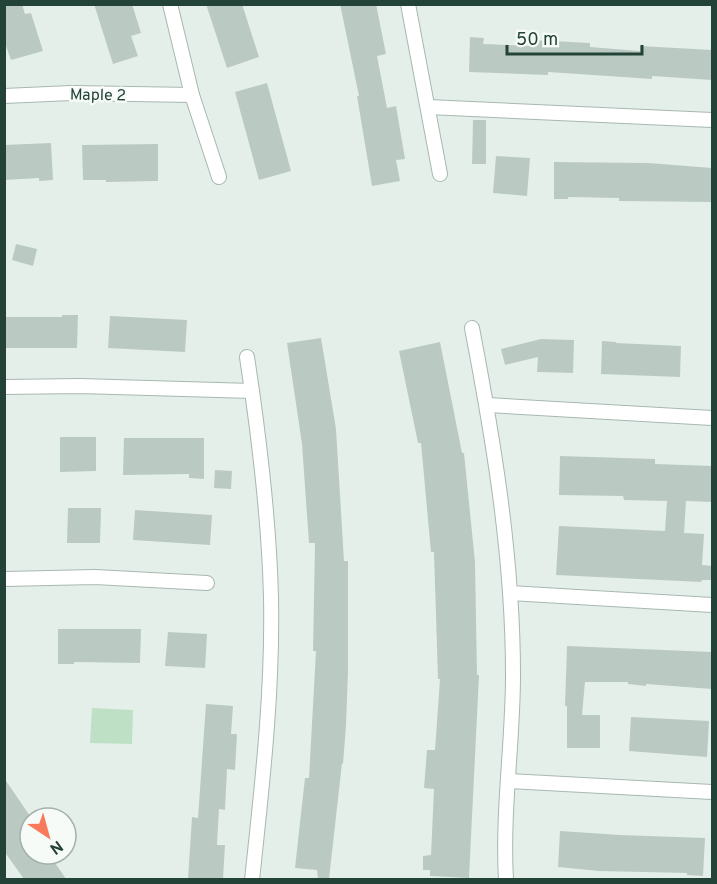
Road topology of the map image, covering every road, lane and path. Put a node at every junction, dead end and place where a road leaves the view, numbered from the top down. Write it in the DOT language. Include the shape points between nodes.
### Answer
graph roads {
  1 [pos="170,4"];
  2 [pos="408,4"];
  3 [pos="192,95"];
  4 [pos="4,96"];
  5 [pos="428,107"];
  6 [pos="712,120"];
  7 [pos="440,174"];
  8 [pos="219,177"];
  9 [pos="472,328"];
  10 [pos="247,357"];
  11 [pos="4,387"];
  12 [pos="252,391"];
  13 [pos="487,405"];
  14 [pos="712,418"];
  15 [pos="4,579"];
  16 [pos="207,583"];
  17 [pos="510,593"];
  18 [pos="712,605"];
  19 [pos="509,781"];
  20 [pos="712,792"];
  21 [pos="252,879"];
  22 [pos="506,879"];
  1 -- 3 [label="street"];
  2 -- 5 [label="street"];
  3 -- 4 [label="street, Maple 2"];
  3 -- 8 [label="street"];
  5 -- 6 [label="street"];
  5 -- 7 [label="street"];
  9 -- 13 [label="street"];
  10 -- 12 [label="street"];
  11 -- 12 [label="street"];
  12 -- 21 [label="street" via="264,487 271,609 269,707"];
  13 -- 14 [label="street"];
  13 -- 17 [label="street" via="502,502"];
  15 -- 16 [label="street" via="95,577"];
  17 -- 18 [label="street"];
  17 -- 19 [label="street" via="513,675"];
  19 -- 20 [label="street"];
  19 -- 22 [label="street"];
}
